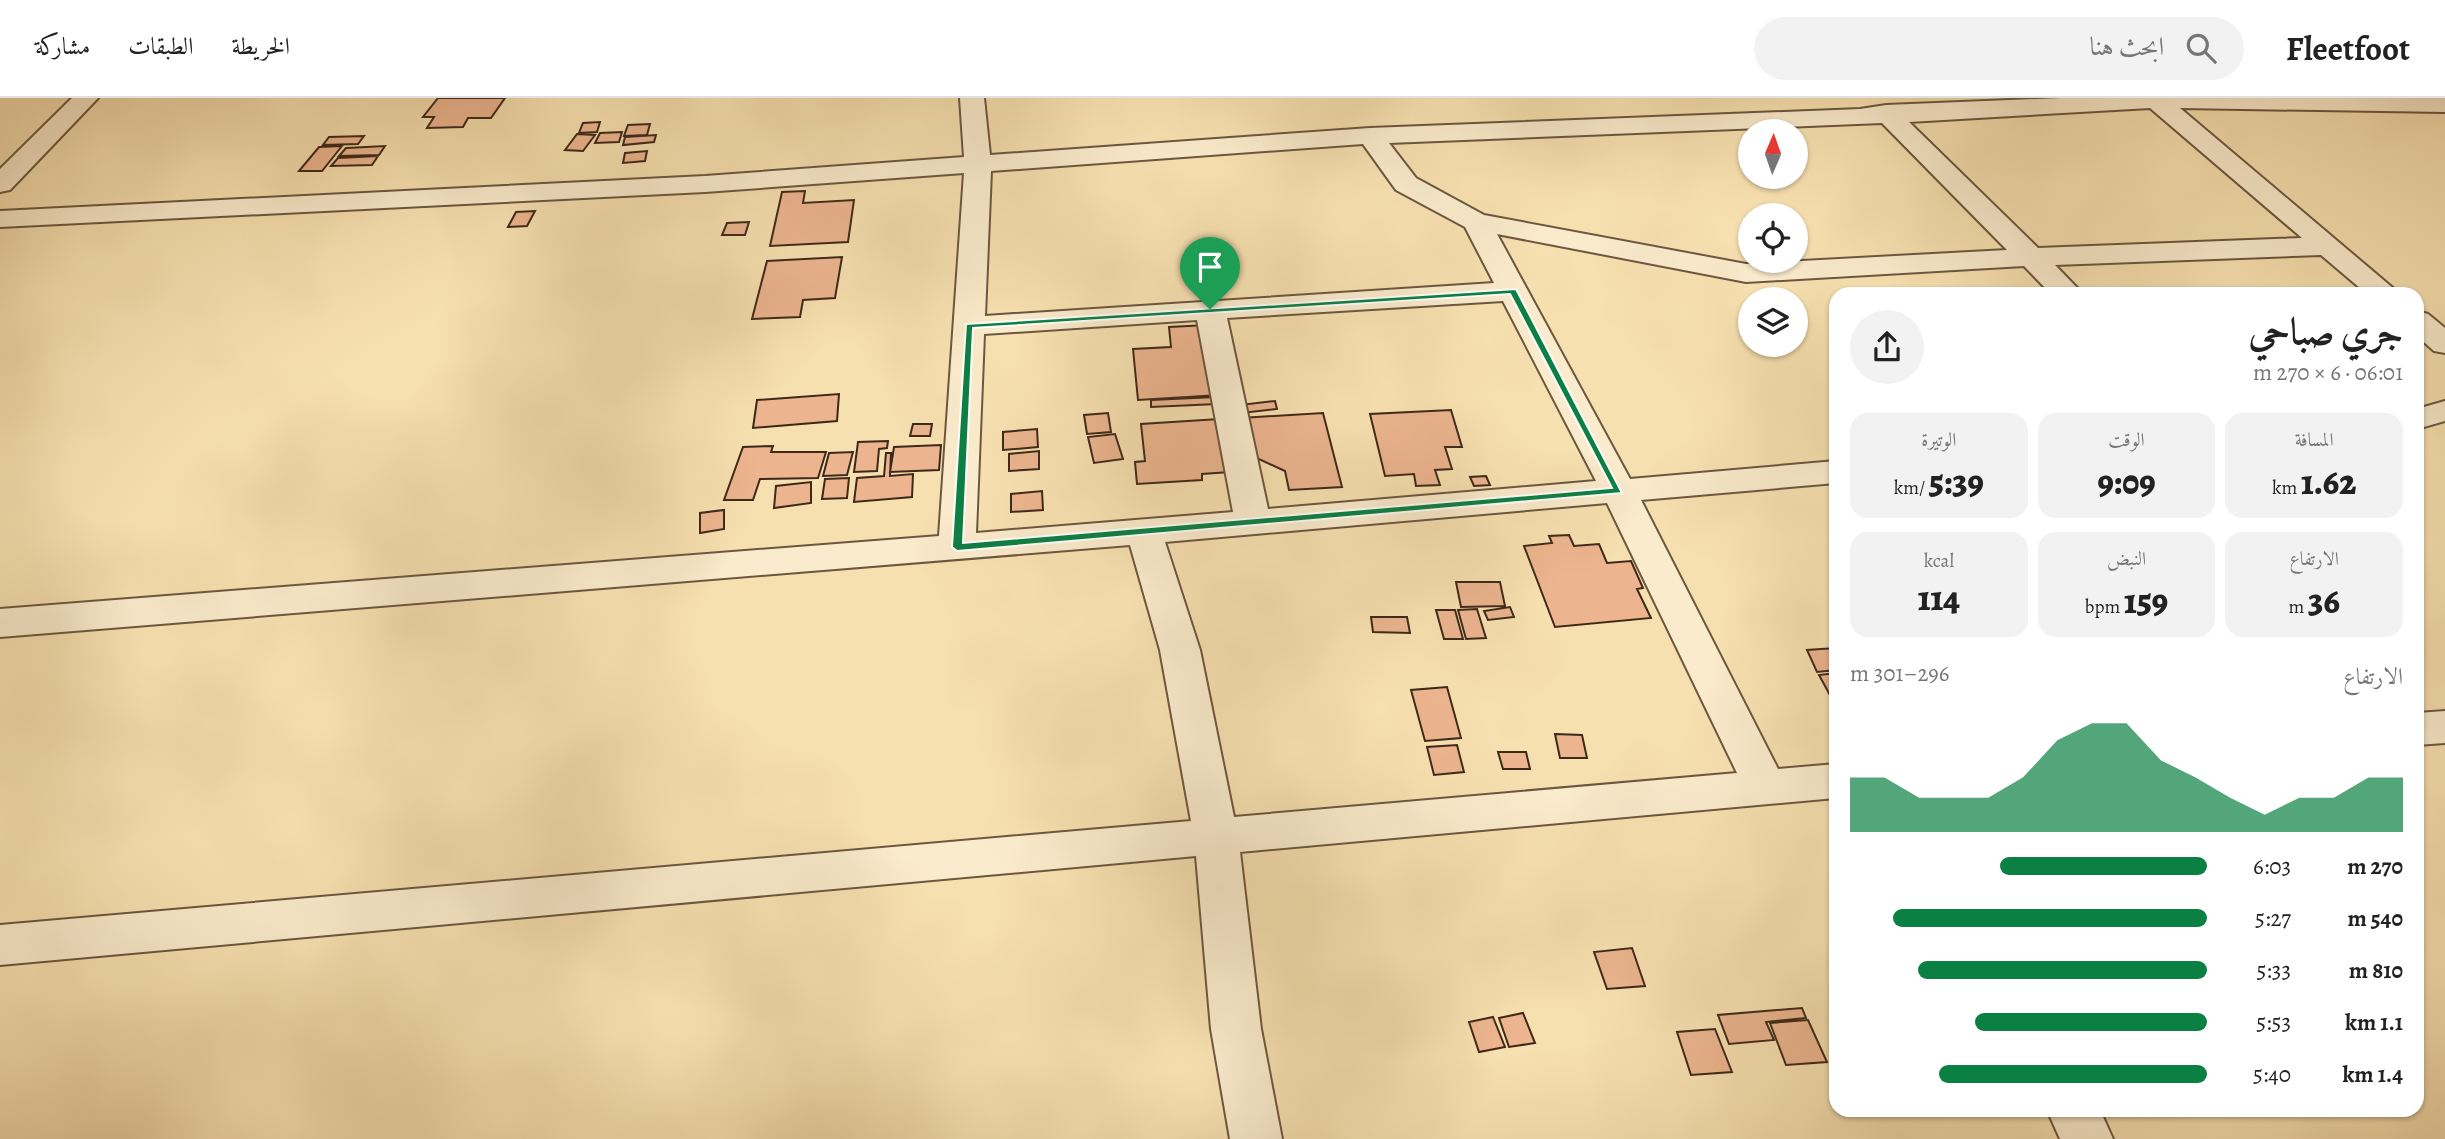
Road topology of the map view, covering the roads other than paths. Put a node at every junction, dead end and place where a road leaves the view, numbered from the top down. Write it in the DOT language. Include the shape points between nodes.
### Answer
graph roads {
  1 [pos="86,98"];
  2 [pos="971,98"];
  3 [pos="2155,99"];
  4 [pos="2445,104"];
  5 [pos="1886,113"];
  6 [pos="1370,136"];
  7 [pos="978,163"];
  8 [pos="0,184"];
  9 [pos="0,219"];
  10 [pos="1476,222"];
  11 [pos="2328,246"];
  12 [pos="2031,257"];
  13 [pos="2061,287"];
  14 [pos="2377,287"];
  15 [pos="1513,291"];
  16 [pos="1210,309"];
  17 [pos="969,326"];
  18 [pos="2424,326"];
  19 [pos="2445,344"];
  20 [pos="2445,411"];
  21 [pos="2424,417"];
  22 [pos="1829,473"];
  23 [pos="1619,491"];
  24 [pos="1252,522"];
  25 [pos="1144,532"];
  26 [pos="957,547"];
  27 [pos="0,623"];
  28 [pos="2445,727"];
  29 [pos="2424,728"];
  30 [pos="1829,782"];
  31 [pos="1765,787"];
  32 [pos="1216,837"];
  33 [pos="0,944"];
  34 [pos="2076,1117"];
  35 [pos="1256,1139"];
  36 [pos="2087,1139"];
  1 -- 8 [label="street"];
  2 -- 7 [label="street"];
  3 -- 4 [label="street"];
  3 -- 5 [label="street"];
  3 -- 11 [label="street"];
  5 -- 6 [label="street" via="1544,119"];
  5 -- 12 [label="street"];
  6 -- 7 [label="street"];
  6 -- 10 [label="street" via="1406,184"];
  7 -- 9 [label="street" via="705,184"];
  7 -- 17 [label="street"];
  10 -- 12 [label="street" via="1746,274"];
  10 -- 15 [label="street"];
  11 -- 12 [label="street"];
  11 -- 14 [label="street"];
  12 -- 13 [label="street"];
  15 -- 16 [label="street"];
  15 -- 23 [label="street"];
  16 -- 17 [label="street"];
  16 -- 24 [label="street"];
  17 -- 26 [label="street"];
  18 -- 19 [label="street"];
  20 -- 21 [label="street"];
  22 -- 23 [label="street"];
  23 -- 24 [label="street"];
  23 -- 31 [label="street"];
  24 -- 25 [label="street"];
  25 -- 26 [label="street"];
  25 -- 32 [label="street" via="1180,650"];
  26 -- 27 [label="street"];
  28 -- 29 [label="street"];
  30 -- 31 [label="street"];
  31 -- 32 [label="street"];
  32 -- 33 [label="street"];
  32 -- 35 [label="street" via="1236,1029"];
  34 -- 36 [label="street"];
}
